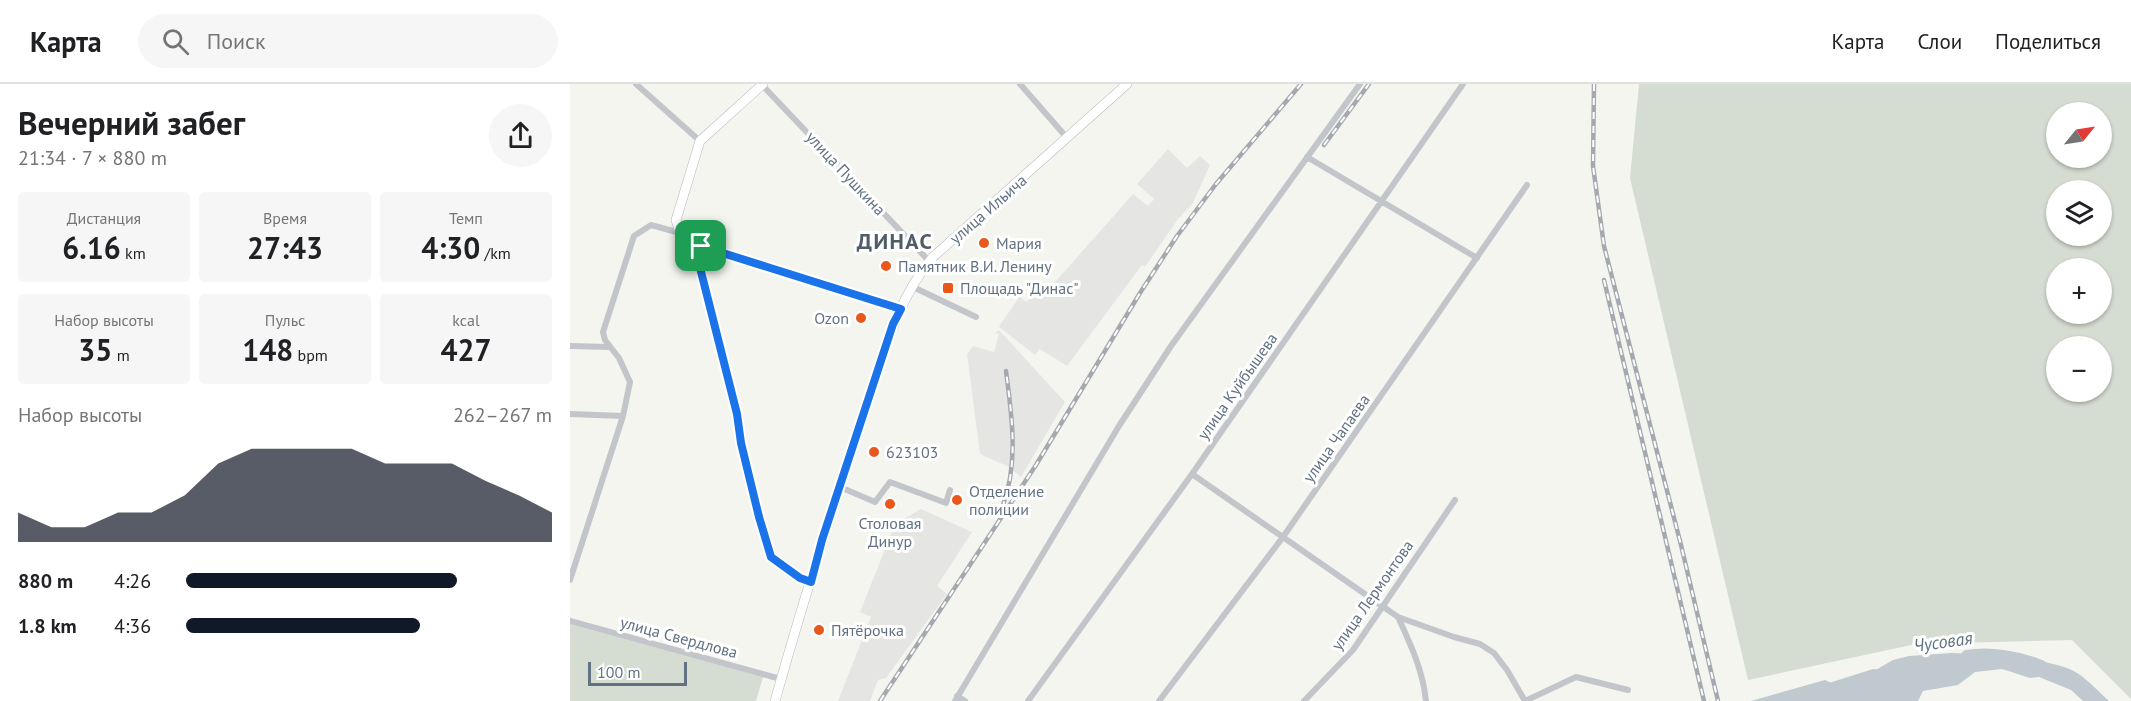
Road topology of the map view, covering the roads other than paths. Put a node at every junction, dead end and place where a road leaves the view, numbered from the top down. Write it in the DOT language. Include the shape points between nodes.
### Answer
graph roads {
  1 [pos="636,84"];
  2 [pos="762,84"];
  3 [pos="1020,84"];
  4 [pos="1127,84"];
  5 [pos="1360,84"];
  6 [pos="1463,84"];
  7 [pos="1068,139"];
  8 [pos="700,141"];
  9 [pos="1307,157"];
  10 [pos="1527,184"];
  11 [pos="1382,201"];
  12 [pos="680,233"];
  13 [pos="694,244"];
  14 [pos="1477,258"];
  15 [pos="929,261"];
  16 [pos="913,287"];
  17 [pos="901,309"];
  18 [pos="976,317"];
  19 [pos="570,346"];
  20 [pos="609,347"];
  21 [pos="570,414"];
  22 [pos="623,416"];
  23 [pos="1192,474"];
  24 [pos="840,487"];
  25 [pos="950,489"];
  26 [pos="1455,500"];
  27 [pos="1283,537"];
  28 [pos="570,580"];
  29 [pos="811,582"];
  30 [pos="1381,606"];
  31 [pos="1398,617"];
  32 [pos="570,621"];
  33 [pos="781,679"];
  34 [pos="1628,690"];
  35 [pos="956,698"];
  36 [pos="775,701"];
  37 [pos="965,701"];
  38 [pos="1028,701"];
  39 [pos="1159,701"];
  40 [pos="1304,701"];
  41 [pos="1426,701"];
  42 [pos="1525,701"];
  1 -- 8 [label="street"];
  2 -- 8 [label="street, улица Пушкина"];
  2 -- 15 [label="street, улица Пушкина"];
  3 -- 7 [label="street"];
  4 -- 7 [label="street, улица Ильича"];
  5 -- 9 [label="street"];
  6 -- 11 [label="street, улица Куйбышева"];
  7 -- 15 [label="street, улица Ильича"];
  8 -- 12 [label="street" via="676,220"];
  9 -- 11 [label="street"];
  9 -- 35 [label="street" via="1205,297 1119,426"];
  10 -- 14 [label="street, улица Чапаева"];
  11 -- 14 [label="street"];
  11 -- 23 [label="street, улица Куйбышева"];
  12 -- 13 [label="street"];
  12 -- 20 [label="street" via="651,225 634,236 603,332"];
  13 -- 17 [label="street"];
  13 -- 29 [label="street" via="771,557"];
  14 -- 27 [label="street, улица Чапаева"];
  15 -- 16 [label="street, улица Ильича"];
  16 -- 17 [label="street, улица Ильича"];
  16 -- 18 [label="street"];
  17 -- 24 [label="street, улица Ильича"];
  19 -- 20 [label="street"];
  20 -- 22 [label="street" via="630,382"];
  21 -- 22 [label="street"];
  22 -- 28 [label="street"];
  23 -- 27 [label="street"];
  23 -- 38 [label="street, улица Куйбышева"];
  24 -- 25 [label="street" via="875,502 890,482 946,503"];
  24 -- 29 [label="street, улица Ильича"];
  26 -- 30 [label="street, улица Лермонтова"];
  27 -- 30 [label="street"];
  27 -- 39 [label="street, улица Чапаева"];
  29 -- 33 [label="street, улица Ильича"];
  30 -- 31 [label="street"];
  30 -- 40 [label="street, улица Лермонтова" via="1353,650"];
  31 -- 41 [label="street" via="1420,670"];
  31 -- 42 [label="street" via="1480,644 1501,662"];
  32 -- 33 [label="street, улица Свердлова"];
  33 -- 36 [label="street, улица Ильича"];
  34 -- 42 [label="street" via="1576,677"];
  35 -- 37 [label="street"];
}
